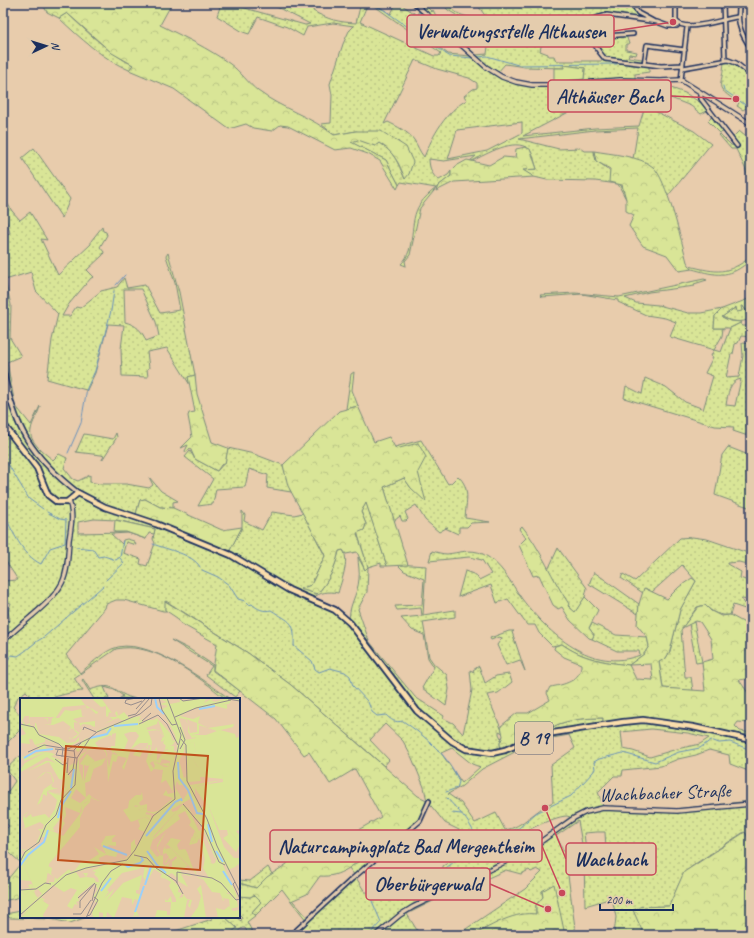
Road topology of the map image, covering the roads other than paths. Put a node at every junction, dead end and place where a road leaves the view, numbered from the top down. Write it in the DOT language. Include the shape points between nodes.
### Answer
graph roads {
  1 [pos="414,3"];
  2 [pos="632,3"];
  3 [pos="676,3"];
  4 [pos="723,3"];
  5 [pos="740,3"];
  6 [pos="737,17"];
  7 [pos="723,19"];
  8 [pos="657,22"];
  9 [pos="678,24"];
  10 [pos="687,27"];
  11 [pos="633,34"];
  12 [pos="591,37"];
  13 [pos="751,48"];
  14 [pos="685,50"];
  15 [pos="725,60"];
  16 [pos="644,64"];
  17 [pos="683,67"];
  18 [pos="751,75"];
  19 [pos="681,80"];
  20 [pos="701,93"];
  21 [pos="751,124"];
  22 [pos="737,146"];
  23 [pos="3,369"];
  24 [pos="3,424"];
  25 [pos="67,485"];
  26 [pos="78,493"];
  27 [pos="71,500"];
  28 [pos="3,642"];
  29 [pos="751,740"];
  30 [pos="429,801"];
  31 [pos="751,804"];
  32 [pos="291,935"];
  33 [pos="376,935"];
  1 -- 19 [label="street" via="486,67 502,77 532,85 620,80"];
  2 -- 8 [label="street" via="638,13"];
  3 -- 9 [label="street"];
  4 -- 7 [label="street"];
  5 -- 6 [label="street"];
  6 -- 7 [label="street"];
  6 -- 13 [label="street" via="741,31"];
  7 -- 10 [label="street"];
  7 -- 15 [label="street"];
  8 -- 9 [label="street" via="668,26"];
  8 -- 12 [label="street" via="607,15 566,27 582,30"];
  9 -- 10 [label="street"];
  10 -- 14 [label="street"];
  11 -- 12 [label="street"];
  12 -- 16 [label="street" via="605,59"];
  14 -- 16 [label="street" via="647,46"];
  14 -- 17 [label="street"];
  15 -- 17 [label="street"];
  15 -- 18 [label="street" via="736,63"];
  16 -- 17 [label="street"];
  17 -- 19 [label="street"];
  19 -- 20 [label="street"];
  20 -- 21 [label="street"];
  20 -- 22 [label="street" via="701,99"];
  23 -- 25 [label="main road" via="12,407 24,436 45,464"];
  24 -- 27 [label="main road" via="37,468 48,496 58,502"];
  25 -- 26 [label="main road"];
  25 -- 27 [label="main road" via="72,491"];
  26 -- 27 [label="main road"];
  26 -- 29 [label="main road, B 19" via="105,507 156,524 232,555 289,590 335,610 350,623 417,711 452,741 466,749 492,753 547,734 643,720 693,726"];
  27 -- 28 [label="street" via="72,519 62,583 51,598"];
  30 -- 32 [label="street" via="420,822"];
  31 -- 33 [label="street, Wachbacher Straße" via="677,811 603,808 586,812 510,860 408,910"];
}
